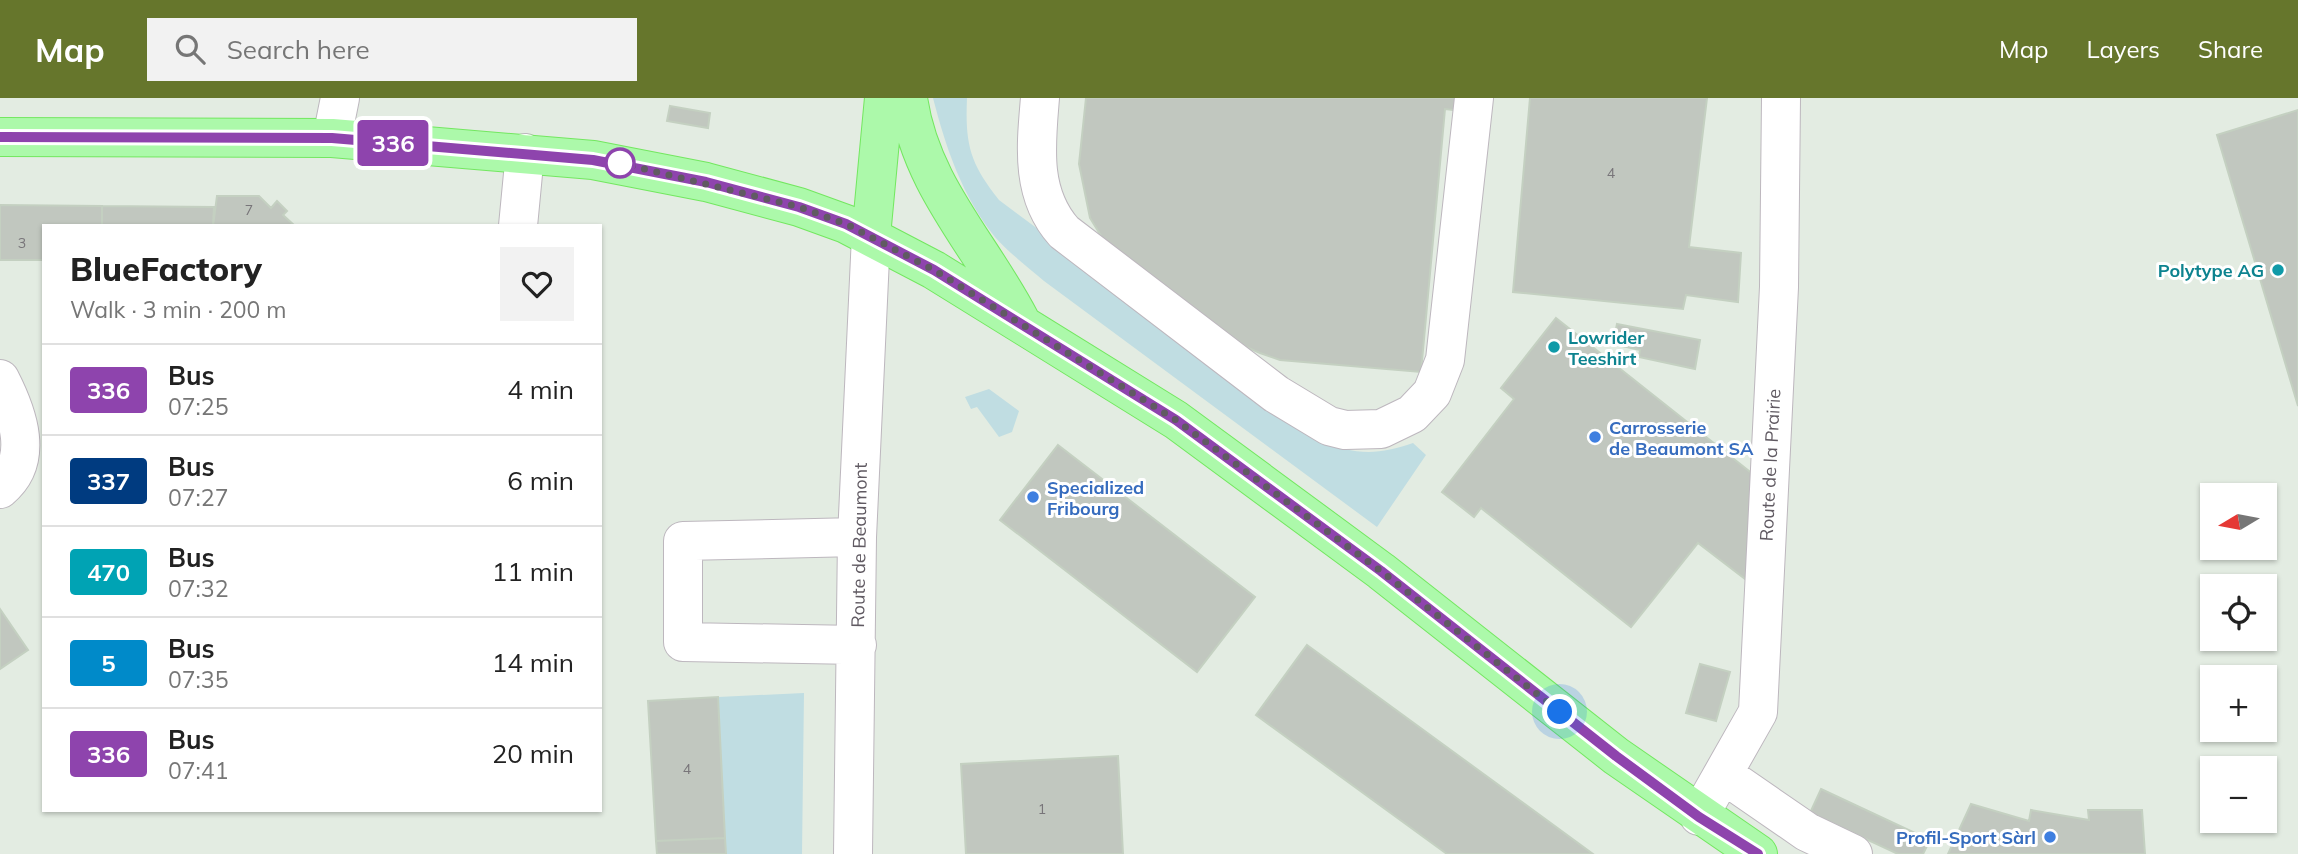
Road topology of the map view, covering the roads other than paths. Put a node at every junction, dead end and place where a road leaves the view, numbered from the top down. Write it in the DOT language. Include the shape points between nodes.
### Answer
graph roads {
  1 [pos="340,98"];
  2 [pos="884,98"];
  3 [pos="908,98"];
  4 [pos="1040,98"];
  5 [pos="1474,98"];
  6 [pos="1780,98"];
  7 [pos="0,137"];
  8 [pos="332,138"];
  9 [pos="525,153"];
  10 [pos="518,224"];
  11 [pos="871,236"];
  12 [pos="1022,325"];
  13 [pos="0,379"];
  14 [pos="0,489"];
  15 [pos="857,537"];
  16 [pos="857,645"];
  17 [pos="1723,774"];
  18 [pos="1699,817"];
  19 [pos="853,854"];
  20 [pos="1758,854"];
  21 [pos="1853,854"];
  1 -- 8 [label="street"];
  2 -- 11 [label="main road"];
  3 -- 12 [label="main road" via="919,148 933,180"];
  4 -- 5 [label="street" via="1035,152 1040,181 1045,205 1064,232 1276,394 1329,426 1365,431 1381,429 1412,414 1439,378 1448,339"];
  6 -- 17 [label="street, Route de la Prairie" via="1779,287 1758,712"];
  7 -- 8 [label="main road"];
  8 -- 9 [label="main road"];
  9 -- 10 [label="street"];
  9 -- 11 [label="main road" via="620,163 706,182 799,207"];
  11 -- 12 [label="main road"];
  11 -- 15 [label="street, Route de Beaumont"];
  12 -- 18 [label="main road" via="1187,428"];
  13 -- 14 [label="street" via="21,433 21,461"];
  15 -- 16 [label="street, Route de Beaumont"];
  15 -- 16 [label="street" via="682,541 683,642"];
  16 -- 19 [label="street, Route de Beaumont"];
  17 -- 18 [label="street, Route de la Prairie"];
  17 -- 21 [label="street" via="1807,832"];
  18 -- 20 [label="main road"];
}
